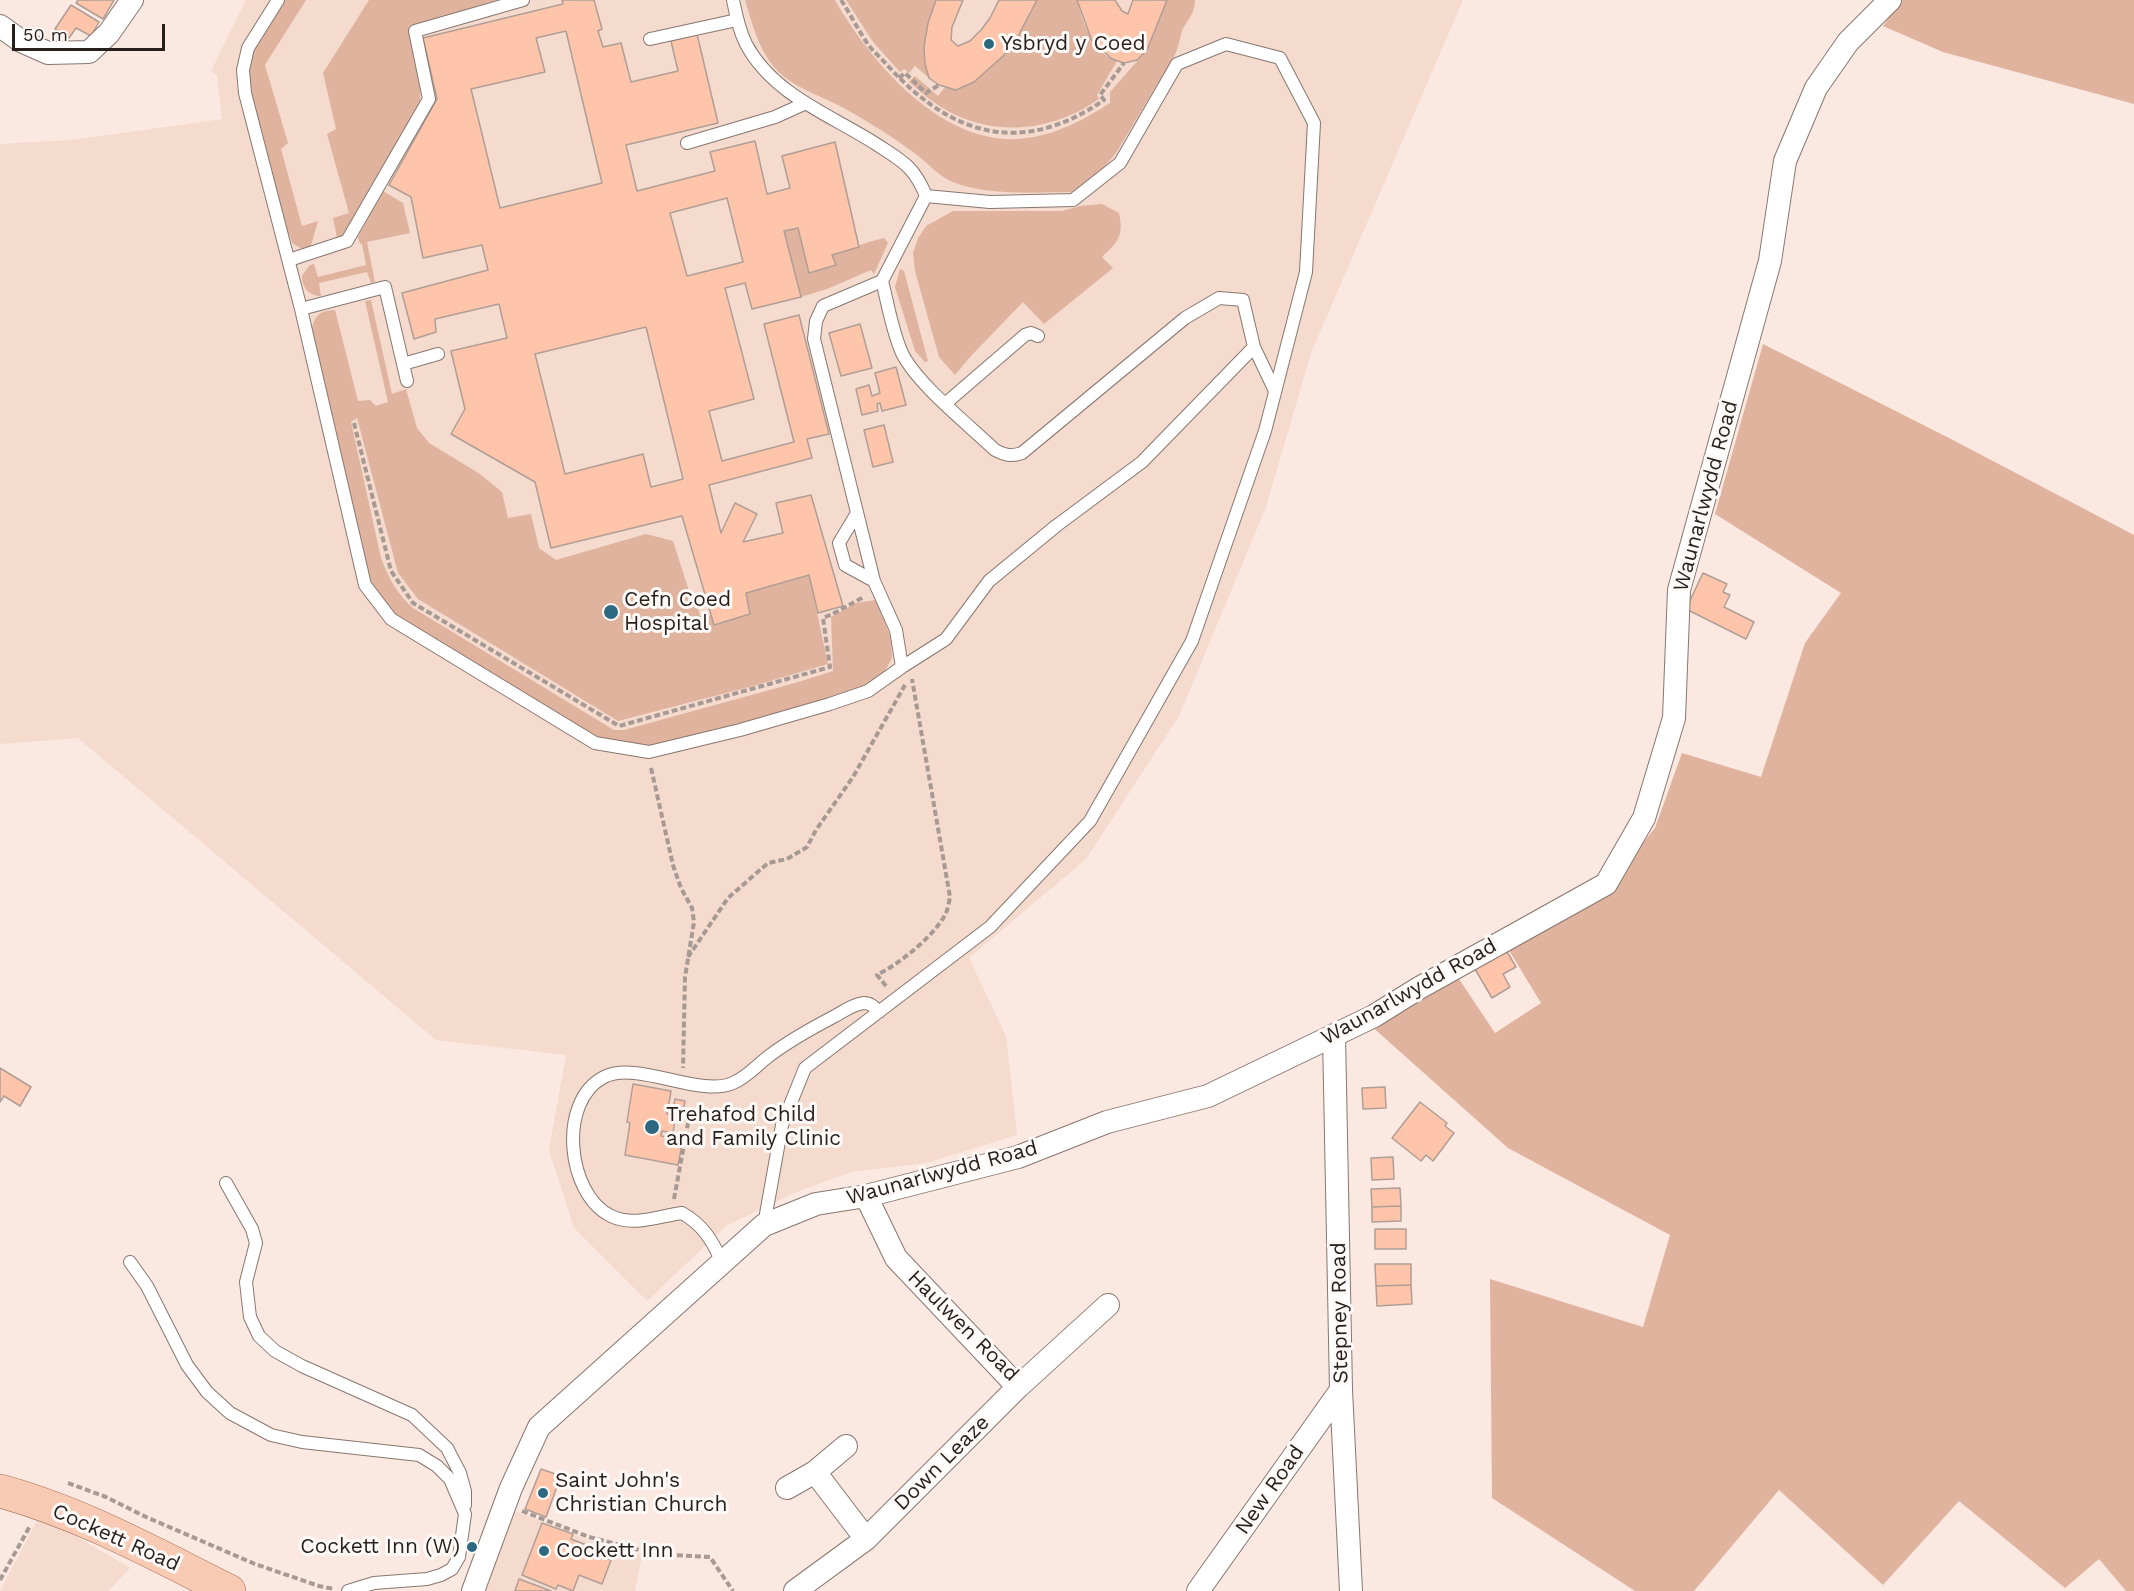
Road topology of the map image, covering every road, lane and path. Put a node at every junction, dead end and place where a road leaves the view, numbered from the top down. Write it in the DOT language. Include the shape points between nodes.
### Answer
graph roads {
  1 [pos="132,0"];
  2 [pos="278,0"];
  3 [pos="523,0"];
  4 [pos="733,0"];
  5 [pos="841,0"];
  6 [pos="1890,0"];
  7 [pos="737,20"];
  8 [pos="0,26"];
  9 [pos="650,39"];
  10 [pos="1124,63"];
  11 [pos="899,78"];
  12 [pos="939,85"];
  13 [pos="806,103"];
  14 [pos="687,143"];
  15 [pos="926,196"];
  16 [pos="289,260"];
  17 [pos="882,281"];
  18 [pos="301,309"];
  19 [pos="1038,336"];
  20 [pos="1254,346"];
  21 [pos="438,354"];
  22 [pos="403,364"];
  23 [pos="407,381"];
  24 [pos="1275,391"];
  25 [pos="946,403"];
  26 [pos="354,423"];
  27 [pos="857,513"];
  28 [pos="876,586"];
  29 [pos="902,667"];
  30 [pos="649,752"];
  31 [pos="688,957"];
  32 [pos="877,975"];
  33 [pos="879,1012"];
  34 [pos="1334,1035"];
  35 [pos="683,1081"];
  36 [pos="688,1123"];
  37 [pos="226,1183"];
  38 [pos="866,1196"];
  39 [pos="675,1214"];
  40 [pos="764,1225"];
  41 [pos="130,1262"];
  42 [pos="722,1262"];
  43 [pos="1108,1305"];
  44 [pos="1018,1387"];
  45 [pos="1341,1390"];
  46 [pos="846,1446"];
  47 [pos="815,1472"];
  48 [pos="787,1488"];
  49 [pos="0,1491"];
  50 [pos="52,1493"];
  51 [pos="505,1504"];
  52 [pos="465,1514"];
  53 [pos="866,1539"];
  54 [pos="0,1580"];
  55 [pos="343,1590"];
  56 [pos="229,1591"];
  57 [pos="473,1591"];
  58 [pos="733,1591"];
  59 [pos="795,1591"];
  60 [pos="1198,1591"];
  61 [pos="1351,1591"];
  1 -- 8 [label="street" via="109,33 89,52 48,53"];
  2 -- 16 [label="lane" via="248,48 243,70 245,93"];
  3 -- 16 [label="lane" via="415,31 429,99 347,241"];
  4 -- 7 [label="lane"];
  5 -- 11 [label="path" via="871,47"];
  6 -- 34 [label="street, Waunarlwydd Road" via="1848,42 1816,88 1785,161 1770,261 1679,590 1674,718 1644,818 1606,884"];
  7 -- 9 [label="lane"];
  7 -- 13 [label="lane" via="746,45 760,65 786,91"];
  10 -- 11 [label="path" via="1100,95 1104,100 1088,111 1068,122 1016,133 990,131 958,121"];
  11 -- 12 [label="path" via="905,73 926,93"];
  13 -- 14 [label="lane" via="775,117"];
  13 -- 15 [label="lane" via="907,164 920,180"];
  15 -- 17 [label="lane"];
  15 -- 24 [label="lane" via="990,201 1073,200 1120,163 1177,64 1226,44 1280,58 1314,123 1306,272"];
  16 -- 18 [label="lane"];
  17 -- 25 [label="lane" via="902,351 910,366"];
  17 -- 27 [label="lane" via="823,306 814,339"];
  18 -- 22 [label="lane" via="385,287"];
  18 -- 30 [label="lane" via="365,585 391,619 596,743"];
  19 -- 25 [label="lane" via="1025,335"];
  20 -- 24 [label="lane"];
  20 -- 25 [label="lane" via="1243,300 1219,298 1185,318 1014,456 995,450"];
  20 -- 29 [label="lane" via="1142,462 989,580 946,639"];
  21 -- 22 [label="lane"];
  22 -- 23 [label="lane"];
  24 -- 33 [label="lane" via="1265,431 1192,641 1090,821 990,927"];
  26 -- 28 [label="path" via="392,571 413,603 619,726 830,667 823,618"];
  27 -- 28 [label="lane"];
  27 -- 28 [label="lane" via="839,543 845,565"];
  28 -- 29 [label="lane" via="896,630"];
  29 -- 30 [label="lane" via="868,691 830,704"];
  30 -- 31 [label="path" via="673,865 692,908 694,922"];
  31 -- 32 [label="path" via="728,898 768,863 787,859 807,847 853,777 912,674 950,897 946,915 930,934"];
  31 -- 35 [label="path"];
  33 -- 35 [label="lane" via="865,1003 853,1006 803,1033 734,1083 718,1089"];
  33 -- 40 [label="lane" via="805,1068 782,1125"];
  34 -- 38 [label="street, Waunarlwydd Road" via="1208,1096 1107,1122 1018,1157"];
  34 -- 45 [label="street, Stepney Road"];
  35 -- 39 [label="lane" via="624,1072 605,1076 582,1099 574,1120 576,1163 594,1206 612,1217 631,1221"];
  36 -- 39 [label="path" via="673,1203"];
  37 -- 52 [label="lane" via="256,1243 246,1282 250,1317 259,1336 275,1351 302,1366 412,1415 426,1427 447,1448 460,1473"];
  38 -- 40 [label="street, Waunarlwydd Road" via="816,1204"];
  38 -- 44 [label="street, Haulwen Road" via="896,1258"];
  39 -- 42 [label="lane" via="682,1213 707,1232"];
  40 -- 42 [label="street, Waunarlwydd Road"];
  41 -- 52 [label="lane" via="147,1286 187,1365 207,1392 230,1413 271,1435 302,1442 419,1455 450,1479"];
  42 -- 51 [label="street, Waunarlwydd Road" via="539,1427"];
  43 -- 44 [label="street, Haulwen Road"];
  44 -- 53 [label="street, Down Leaze"];
  45 -- 60 [label="street, New Road"];
  45 -- 61 [label="street, Stepney Road"];
  46 -- 47 [label="street"];
  47 -- 48 [label="street"];
  47 -- 53 [label="street"];
  49 -- 50 [label="main road, Cockett Road"];
  50 -- 54 [label="path"];
  50 -- 55 [label="path" via="106,1497 255,1564"];
  50 -- 56 [label="main road, Cockett Road" via="122,1537"];
  51 -- 57 [label="street, Waunarlwydd Road"];
  51 -- 58 [label="path" via="589,1537 655,1554 710,1557"];
  52 -- 55 [label="lane" via="459,1557 452,1569 427,1579"];
  53 -- 59 [label="street, Down Leaze"];
}
